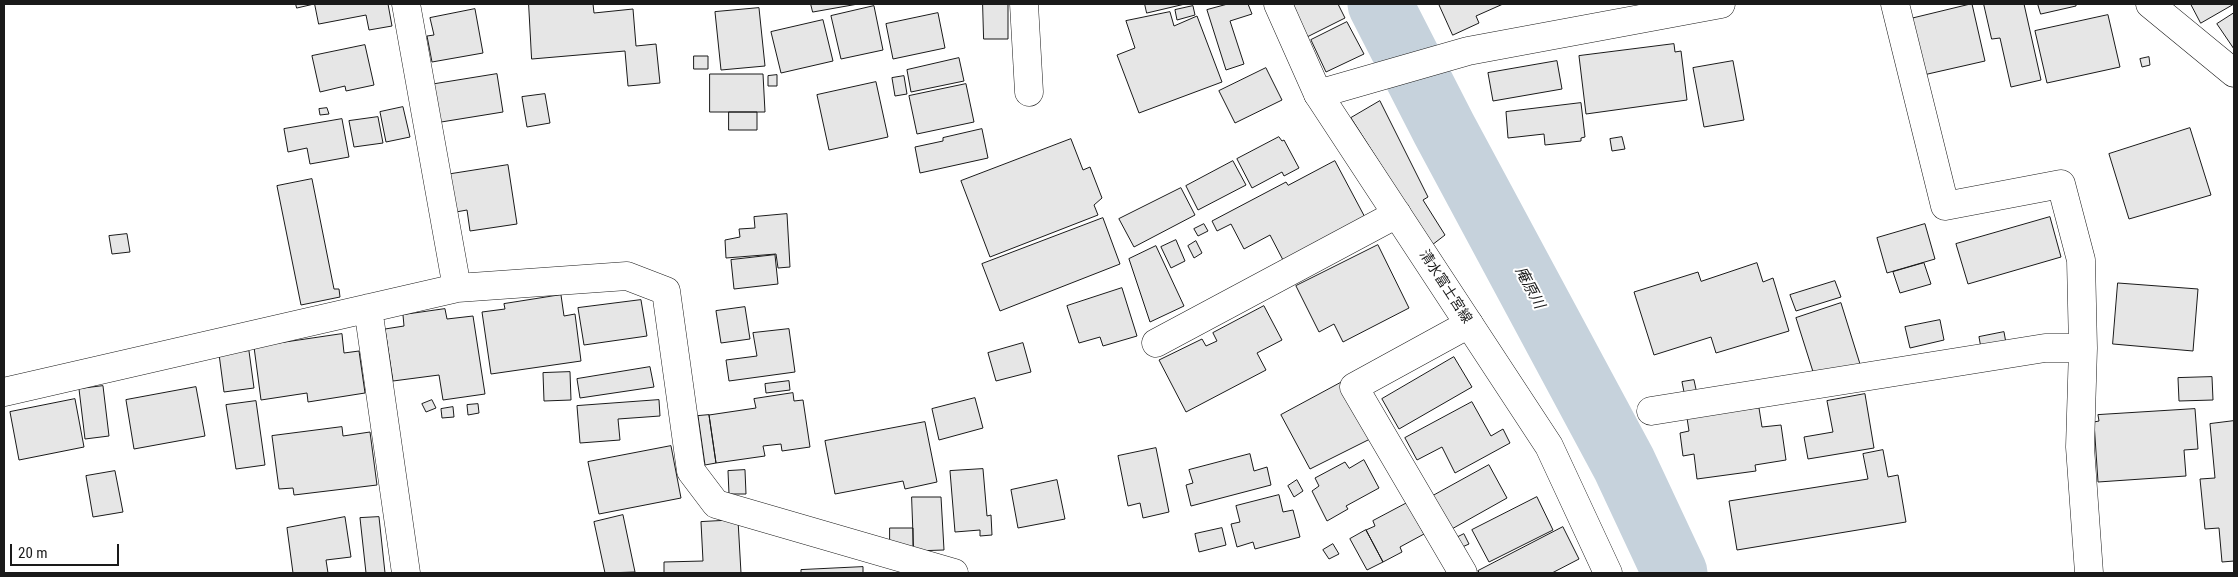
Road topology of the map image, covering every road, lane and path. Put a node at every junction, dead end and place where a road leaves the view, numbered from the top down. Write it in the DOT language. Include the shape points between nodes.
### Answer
graph roads {
  1 [pos="406,4"];
  2 [pos="1024,4"];
  3 [pos="1278,4"];
  4 [pos="1722,4"];
  5 [pos="1895,4"];
  6 [pos="2150,4"];
  7 [pos="2234,73"];
  8 [pos="1029,92"];
  9 [pos="1318,94"];
  10 [pos="1397,214"];
  11 [pos="457,288"];
  12 [pos="368,308"];
  13 [pos="1469,324"];
  14 [pos="1156,343"];
  15 [pos="2083,348"];
  16 [pos="4,392"];
  17 [pos="1651,411"];
  18 [pos="406,573"];
  19 [pos="954,573"];
  20 [pos="1463,573"];
  21 [pos="1608,573"];
  22 [pos="2089,573"];
  1 -- 11 [label="street"];
  2 -- 8 [label="street"];
  3 -- 9 [label="street, 清水富士宮線"];
  4 -- 9 [label="street" via="1468,52"];
  5 -- 15 [label="street" via="1945,206 2060,184 2081,260"];
  6 -- 7 [label="street"];
  9 -- 10 [label="street, 清水富士宮線"];
  10 -- 13 [label="street, 清水富士宮線"];
  10 -- 14 [label="street"];
  11 -- 12 [label="street"];
  11 -- 19 [label="street" via="626,276 666,291 690,471 716,504"];
  12 -- 16 [label="street"];
  12 -- 18 [label="street"];
  13 -- 20 [label="street" via="1354,387"];
  13 -- 21 [label="street, 清水富士宮線" via="1549,446"];
  15 -- 17 [label="street" via="2045,348"];
  15 -- 22 [label="street" via="2080,447"];
}
